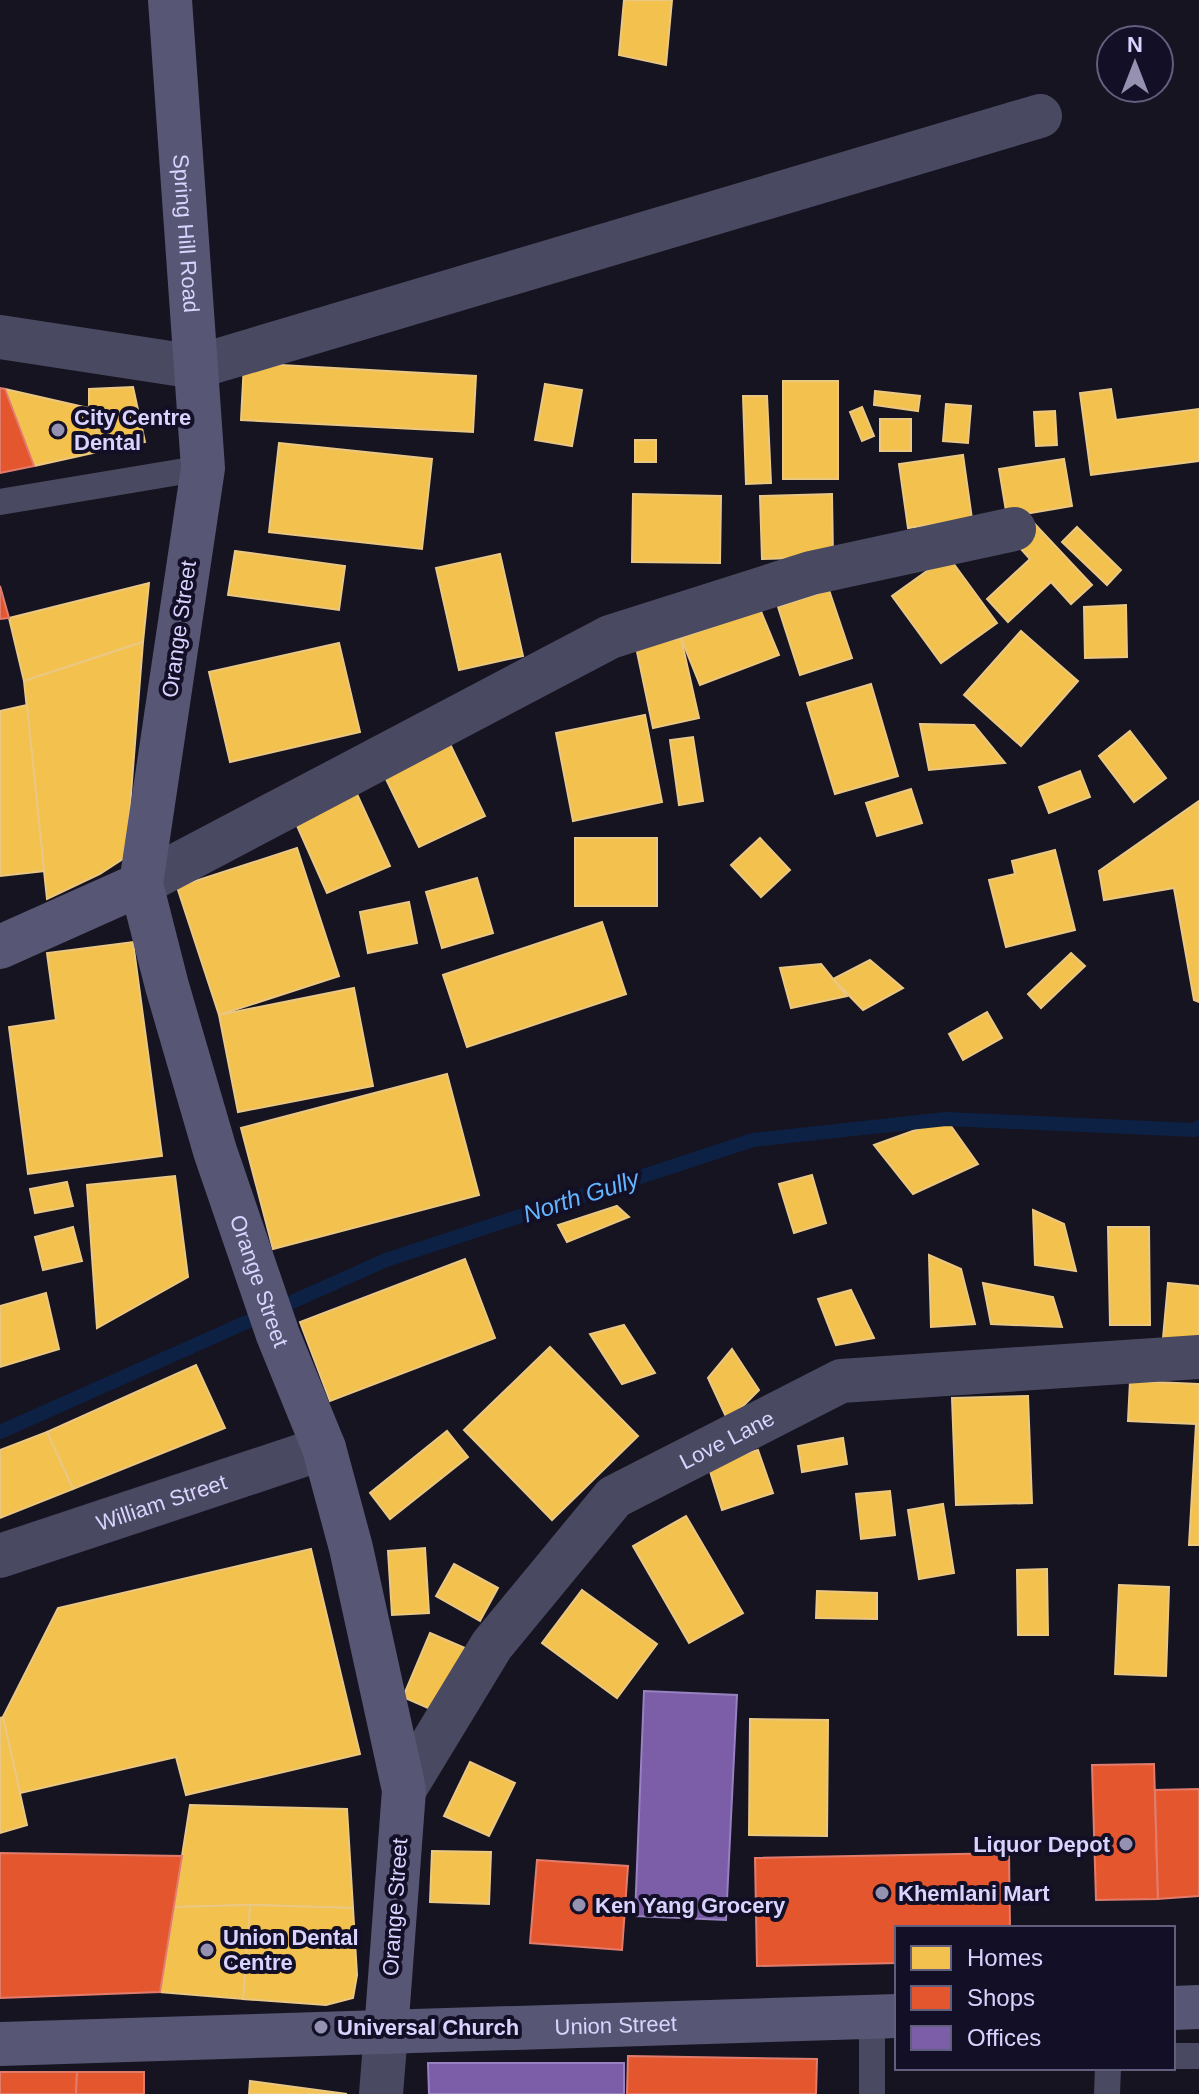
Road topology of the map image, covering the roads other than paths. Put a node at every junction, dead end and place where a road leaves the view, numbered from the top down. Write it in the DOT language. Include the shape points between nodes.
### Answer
graph roads {
  1 [pos="170,0"];
  2 [pos="1040,116"];
  3 [pos="0,337"];
  4 [pos="196,367"];
  5 [pos="203,468"];
  6 [pos="0,502"];
  7 [pos="1014,529"];
  8 [pos="141,884"];
  9 [pos="0,947"];
  10 [pos="1199,1357"];
  11 [pos="324,1448"];
  12 [pos="0,1556"];
  13 [pos="404,1790"];
  14 [pos="1199,2007"];
  15 [pos="1175,2008"];
  16 [pos="884,2017"];
  17 [pos="386,2032"];
  18 [pos="0,2044"];
  19 [pos="1175,2056"];
  20 [pos="1199,2056"];
  21 [pos="1108,2070"];
  22 [pos="381,2094"];
  23 [pos="872,2094"];
  24 [pos="1107,2094"];
  1 -- 4 [label="street, Spring Hill Road"];
  2 -- 4 [label="street"];
  3 -- 4 [label="street"];
  4 -- 5 [label="street, Spring Hill Road"];
  5 -- 6 [label="lane"];
  5 -- 8 [label="street, Orange Street"];
  7 -- 8 [label="street" via="811,573 610,637"];
  8 -- 9 [label="street"];
  8 -- 11 [label="street, Orange Street" via="215,1151 278,1335"];
  10 -- 13 [label="street, Love Lane" via="841,1381 614,1497 492,1645"];
  11 -- 12 [label="street, William Street"];
  11 -- 13 [label="street, Orange Street"];
  13 -- 17 [label="street, Orange Street"];
  14 -- 15 [label="street"];
  16 -- 17 [label="street, Union Street"];
  16 -- 23 [label="lane"];
  17 -- 18 [label="street, Union Street"];
  17 -- 22 [label="street, Orange Street"];
  19 -- 20 [label="lane"];
  21 -- 24 [label="lane"];
}
